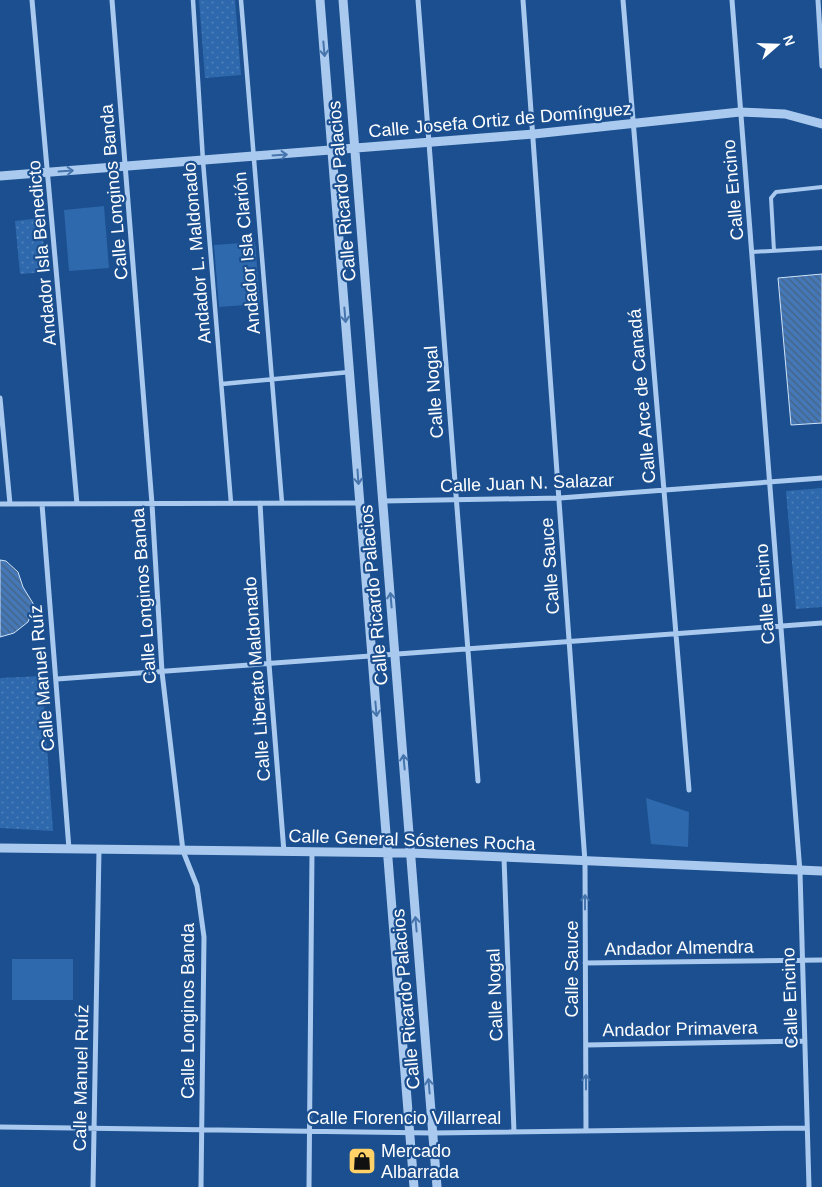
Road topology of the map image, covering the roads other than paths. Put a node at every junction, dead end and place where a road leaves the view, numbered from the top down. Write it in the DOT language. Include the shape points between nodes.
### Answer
graph roads {
  1 [pos="32,0"];
  2 [pos="112,0"];
  3 [pos="193,0"];
  4 [pos="241,0"];
  5 [pos="320,0"];
  6 [pos="343,0"];
  7 [pos="418,0"];
  8 [pos="523,0"];
  9 [pos="623,0"];
  10 [pos="732,0"];
  11 [pos="818,0"];
  12 [pos="822,66"];
  13 [pos="740,112"];
  14 [pos="633,124"];
  15 [pos="822,124"];
  16 [pos="534,134"];
  17 [pos="429,142"];
  18 [pos="355,149"];
  19 [pos="332,151"];
  20 [pos="253,157"];
  21 [pos="203,160"];
  22 [pos="125,167"];
  23 [pos="49,172"];
  24 [pos="0,176"];
  25 [pos="822,187"];
  26 [pos="822,248"];
  27 [pos="774,251"];
  28 [pos="752,252"];
  29 [pos="350,372"];
  30 [pos="271,378"];
  31 [pos="222,384"];
  32 [pos="0,398"];
  33 [pos="822,478"];
  34 [pos="770,482"];
  35 [pos="664,491"];
  36 [pos="560,498"];
  37 [pos="383,501"];
  38 [pos="456,501"];
  39 [pos="260,503"];
  40 [pos="282,503"];
  41 [pos="360,503"];
  42 [pos="0,504"];
  43 [pos="10,504"];
  44 [pos="42,504"];
  45 [pos="77,504"];
  46 [pos="152,504"];
  47 [pos="232,504"];
  48 [pos="822,623"];
  49 [pos="781,626"];
  50 [pos="676,634"];
  51 [pos="569,642"];
  52 [pos="468,649"];
  53 [pos="395,654"];
  54 [pos="372,656"];
  55 [pos="269,664"];
  56 [pos="162,672"];
  57 [pos="57,679"];
  58 [pos="478,781"];
  59 [pos="689,790"];
  60 [pos="0,848"];
  61 [pos="69,849"];
  62 [pos="99,850"];
  63 [pos="183,851"];
  64 [pos="284,852"];
  65 [pos="312,852"];
  66 [pos="388,853"];
  67 [pos="411,853"];
  68 [pos="504,858"];
  69 [pos="585,862"];
  70 [pos="822,871"];
  71 [pos="800,872"];
  72 [pos="802,960"];
  73 [pos="822,960"];
  74 [pos="585,963"];
  75 [pos="805,1041"];
  76 [pos="586,1045"];
  77 [pos="0,1127"];
  78 [pos="94,1128"];
  79 [pos="807,1128"];
  80 [pos="202,1130"];
  81 [pos="310,1131"];
  82 [pos="586,1131"];
  83 [pos="410,1132"];
  84 [pos="514,1132"];
  85 [pos="433,1133"];
  86 [pos="93,1187"];
  87 [pos="201,1187"];
  88 [pos="309,1187"];
  89 [pos="414,1187"];
  90 [pos="437,1187"];
  91 [pos="809,1187"];
  1 -- 23 [label="street, Andador Isla Benedicto"];
  2 -- 22 [label="street, Calle Longinos Banda"];
  3 -- 21 [label="street, Andador L. Maldonado"];
  4 -- 20 [label="street, Andador Isla Clarión"];
  5 -- 19 [label="street, Calle Ricardo Palacios, one-way"];
  6 -- 18 [label="street, Calle Ricardo Palacios"];
  7 -- 17 [label="street, Calle Nogal"];
  8 -- 16 [label="street, Calle Sauce"];
  9 -- 14 [label="street, Calle Arce de Canadá"];
  10 -- 13 [label="street, Calle Encino"];
  11 -- 12 [label="street"];
  13 -- 14 [label="street, Calle Josefa Ortiz de Domínguez"];
  13 -- 15 [label="street, Calle Josefa Ortiz de Domínguez" via="785,114"];
  13 -- 28 [label="street, Calle Encino"];
  14 -- 16 [label="street, Calle Josefa Ortiz de Domínguez"];
  14 -- 35 [label="street, Calle Arce de Canadá"];
  16 -- 17 [label="street, Calle Josefa Ortiz de Domínguez"];
  16 -- 36 [label="street, Calle Sauce"];
  17 -- 18 [label="street, Calle Josefa Ortiz de Domínguez"];
  17 -- 38 [label="street, Calle Nogal"];
  18 -- 19 [label="street, Calle Josefa Ortiz de Domínguez"];
  18 -- 37 [label="street, Calle Ricardo Palacios"];
  20 -- 19 [label="street, Calle Josefa Ortiz de Domínguez, one-way"];
  19 -- 29 [label="street, Calle Ricardo Palacios, one-way"];
  20 -- 21 [label="street, Calle Josefa Ortiz de Domínguez"];
  20 -- 30 [label="street, Andador Isla Clarión"];
  21 -- 22 [label="street, Calle Josefa Ortiz de Domínguez"];
  21 -- 31 [label="street, Andador L. Maldonado"];
  23 -- 22 [label="street, Calle Josefa Ortiz de Domínguez, one-way"];
  22 -- 46 [label="street, Calle Longinos Banda"];
  23 -- 24 [label="street, Calle Josefa Ortiz de Domínguez"];
  23 -- 45 [label="street, Andador Isla Benedicto"];
  25 -- 27 [label="lane" via="773,194"];
  26 -- 27 [label="lane"];
  27 -- 28 [label="lane"];
  28 -- 34 [label="street, Calle Encino"];
  29 -- 30 [label="street"];
  29 -- 41 [label="street, Calle Ricardo Palacios, one-way"];
  30 -- 31 [label="street"];
  30 -- 40 [label="street, Andador Isla Clarión"];
  31 -- 47 [label="street, Andador L. Maldonado"];
  32 -- 43 [label="street"];
  33 -- 34 [label="street, Calle Juan N. Salazar"];
  34 -- 35 [label="street, Calle Juan N. Salazar"];
  34 -- 49 [label="street, Calle Encino"];
  35 -- 36 [label="street, Calle Juan N. Salazar"];
  35 -- 50 [label="street, Calle Arce de Canadá"];
  36 -- 38 [label="street, Calle Juan N. Salazar"];
  36 -- 51 [label="street, Calle Sauce"];
  37 -- 38 [label="street, Calle Juan N. Salazar"];
  53 -- 37 [label="street, Calle Ricardo Palacios, one-way"];
  38 -- 52 [label="street, Calle Nogal"];
  39 -- 40 [label="street"];
  39 -- 47 [label="street"];
  39 -- 55 [label="street, Calle Liberato Maldonado"];
  40 -- 41 [label="street"];
  41 -- 54 [label="street, Calle Ricardo Palacios"];
  42 -- 43 [label="street"];
  43 -- 44 [label="street"];
  44 -- 45 [label="street"];
  44 -- 57 [label="street, Calle Manuel Ruíz"];
  45 -- 46 [label="street"];
  46 -- 47 [label="street"];
  46 -- 56 [label="street, Calle Longinos Banda"];
  48 -- 49 [label="street"];
  49 -- 50 [label="street"];
  49 -- 71 [label="street, Calle Encino"];
  50 -- 51 [label="street"];
  50 -- 59 [label="street, Calle Arce de Canadá"];
  51 -- 52 [label="street"];
  51 -- 69 [label="street, Calle Sauce"];
  52 -- 53 [label="street"];
  52 -- 58 [label="street, Calle Nogal"];
  53 -- 54 [label="street"];
  67 -- 53 [label="street, Calle Ricardo Palacios, one-way"];
  54 -- 55 [label="street"];
  54 -- 66 [label="street, Calle Ricardo Palacios, one-way"];
  55 -- 56 [label="street"];
  55 -- 64 [label="street, Calle Liberato Maldonado"];
  56 -- 57 [label="street"];
  56 -- 63 [label="street, Calle Longinos Banda"];
  57 -- 61 [label="street, Calle Manuel Ruíz"];
  60 -- 61 [label="street, Calle General Sóstenes Rocha"];
  61 -- 62 [label="street, Calle General Sóstenes Rocha"];
  62 -- 63 [label="street, Calle General Sóstenes Rocha"];
  62 -- 78 [label="street, Calle Manuel Ruíz"];
  63 -- 64 [label="street, Calle General Sóstenes Rocha"];
  63 -- 80 [label="street, Calle Longinos Banda" via="198,886 204,937"];
  64 -- 65 [label="street, Calle General Sóstenes Rocha"];
  65 -- 66 [label="street, Calle General Sóstenes Rocha"];
  65 -- 81 [label="street"];
  66 -- 67 [label="street, Calle General Sóstenes Rocha"];
  66 -- 83 [label="street, Calle Ricardo Palacios"];
  67 -- 68 [label="street, Calle General Sóstenes Rocha"];
  85 -- 67 [label="street, Calle Ricardo Palacios, one-way"];
  68 -- 69 [label="street, Calle General Sóstenes Rocha"];
  68 -- 84 [label="street, Calle Nogal"];
  69 -- 71 [label="street, Calle General Sóstenes Rocha"];
  74 -- 69 [label="street, Calle Sauce, one-way"];
  70 -- 71 [label="street, Calle General Sóstenes Rocha"];
  71 -- 72 [label="street, Calle Encino"];
  72 -- 73 [label="street, Andador Almendra"];
  72 -- 74 [label="street, Andador Almendra"];
  72 -- 75 [label="street, Calle Encino"];
  74 -- 76 [label="street, Calle Sauce"];
  75 -- 76 [label="street, Andador Primavera"];
  75 -- 79 [label="street, Calle Encino"];
  82 -- 76 [label="street, Calle Sauce, one-way"];
  77 -- 78 [label="street, Calle Florencio Villarreal"];
  78 -- 80 [label="street, Calle Florencio Villarreal"];
  78 -- 86 [label="street, Calle Manuel Ruíz"];
  79 -- 82 [label="street, Calle Florencio Villarreal"];
  79 -- 91 [label="street, Calle Encino"];
  80 -- 81 [label="street, Calle Florencio Villarreal"];
  80 -- 87 [label="street, Calle Longinos Banda"];
  81 -- 83 [label="street, Calle Florencio Villarreal"];
  81 -- 88 [label="street"];
  82 -- 84 [label="street, Calle Florencio Villarreal"];
  83 -- 85 [label="street, Calle Florencio Villarreal"];
  83 -- 89 [label="street, Calle Ricardo Palacios"];
  84 -- 85 [label="street, Calle Florencio Villarreal"];
  85 -- 90 [label="street, Calle Ricardo Palacios"];
}
